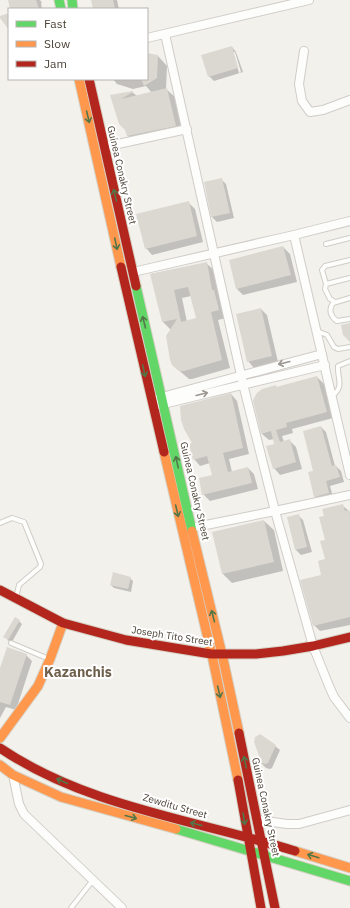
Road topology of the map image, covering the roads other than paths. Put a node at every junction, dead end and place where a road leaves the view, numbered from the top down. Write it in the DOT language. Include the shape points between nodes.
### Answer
graph roads {
  1 [pos="308,0"];
  2 [pos="165,34"];
  3 [pos="148,38"];
  4 [pos="304,51"];
  5 [pos="90,81"];
  6 [pos="79,82"];
  7 [pos="350,100"];
  8 [pos="186,129"];
  9 [pos="104,147"];
  10 [pos="350,221"];
  11 [pos="294,235"];
  12 [pos="350,238"];
  13 [pos="326,244"];
  14 [pos="214,253"];
  15 [pos="350,260"];
  16 [pos="133,272"];
  17 [pos="350,278"];
  18 [pos="326,284"];
  19 [pos="350,298"];
  20 [pos="139,300"];
  21 [pos="128,302"];
  22 [pos="335,302"];
  23 [pos="350,319"];
  24 [pos="317,331"];
  25 [pos="350,347"];
  26 [pos="322,354"];
  27 [pos="350,362"];
  28 [pos="325,365"];
  29 [pos="241,374"];
  30 [pos="243,384"];
  31 [pos="332,396"];
  32 [pos="163,400"];
  33 [pos="152,403"];
  34 [pos="350,475"];
  35 [pos="182,489"];
  36 [pos="172,491"];
  37 [pos="350,495"];
  38 [pos="275,511"];
  39 [pos="0,523"];
  40 [pos="191,528"];
  41 [pos="0,590"];
  42 [pos="16,598"];
  43 [pos="62,623"];
  44 [pos="350,638"];
  45 [pos="11,643"];
  46 [pos="313,646"];
  47 [pos="211,654"];
  48 [pos="222,654"];
  49 [pos="50,659"];
  50 [pos="350,718"];
  51 [pos="3,730"];
  52 [pos="0,738"];
  53 [pos="0,748"];
  54 [pos="0,765"];
  55 [pos="13,775"];
  56 [pos="350,810"];
  57 [pos="258,820"];
  58 [pos="247,837"];
  59 [pos="262,841"];
  60 [pos="250,850"];
  61 [pos="265,856"];
  62 [pos="350,868"];
  63 [pos="93,880"];
  64 [pos="350,881"];
  65 [pos="71,908"];
  66 [pos="122,908"];
  67 [pos="261,908"];
  68 [pos="275,908"];
  1 -- 2 [label="street"];
  2 -- 3 [label="street"];
  2 -- 8 [label="street"];
  4 -- 7 [label="street" via="299,84 302,101 310,112"];
  5 -- 6 [label="main road"];
  5 -- 9 [label="main road, Guinea Conakry Street"];
  6 -- 21 [label="main road, Guinea Conakry Street, one-way"];
  8 -- 9 [label="street"];
  8 -- 14 [label="street"];
  16 -- 9 [label="main road, Guinea Conakry Street, one-way"];
  10 -- 11 [label="street"];
  11 -- 14 [label="street"];
  11 -- 24 [label="street"];
  12 -- 13 [label="lane"];
  14 -- 16 [label="street"];
  14 -- 29 [label="street"];
  15 -- 18 [label="lane" via="324,267 322,270"];
  16 -- 20 [label="main road, Guinea Conakry Street"];
  17 -- 18 [label="lane"];
  18 -- 22 [label="lane" via="325,289 330,300"];
  19 -- 22 [label="lane"];
  20 -- 21 [label="street"];
  32 -- 20 [label="main road, Guinea Conakry Street, one-way"];
  21 -- 33 [label="main road, Guinea Conakry Street, one-way"];
  22 -- 23 [label="lane" via="331,305 330,313 336,320 340,322"];
  24 -- 25 [label="lane" via="324,332 338,349"];
  24 -- 26 [label="street"];
  26 -- 28 [label="street"];
  26 -- 29 [label="street, one-way"];
  27 -- 31 [label="lane" via="338,366 340,388"];
  28 -- 30 [label="street"];
  28 -- 31 [label="street"];
  29 -- 30 [label="street"];
  29 -- 32 [label="street"];
  32 -- 30 [label="street, one-way"];
  30 -- 38 [label="street"];
  31 -- 34 [label="street"];
  32 -- 33 [label="street"];
  35 -- 32 [label="main road, Guinea Conakry Street, one-way"];
  33 -- 36 [label="main road, Guinea Conakry Street"];
  35 -- 36 [label="main road"];
  35 -- 40 [label="main road, Guinea Conakry Street"];
  36 -- 47 [label="main road, Guinea Conakry Street, one-way"];
  37 -- 38 [label="street"];
  38 -- 40 [label="street"];
  38 -- 46 [label="street"];
  39 -- 42 [label="lane" via="12,518 24,522 41,564 19,585"];
  48 -- 40 [label="main road, Guinea Conakry Street, one-way"];
  41 -- 42 [label="main road, Joseph Tito Street"];
  42 -- 43 [label="main road, Joseph Tito Street"];
  43 -- 47 [label="main road, Joseph Tito Street" via="126,640"];
  43 -- 49 [label="main road"];
  44 -- 46 [label="main road, Joseph Tito Street"];
  45 -- 49 [label="lane"];
  46 -- 48 [label="main road, Joseph Tito Street" via="256,654"];
  46 -- 50 [label="street" via="334,696"];
  47 -- 48 [label="main road, Joseph Tito Street"];
  47 -- 58 [label="main road, Guinea Conakry Street, one-way" via="240,787"];
  57 -- 48 [label="main road, Guinea Conakry Street, one-way"];
  49 -- 51 [label="main road" via="34,692"];
  51 -- 52 [label="main road"];
  58 -- 53 [label="main road, Zewditu Street, one-way" via="169,817 69,784 28,766"];
  54 -- 55 [label="main road"];
  55 -- 60 [label="main road, one-way" via="61,797"];
  55 -- 63 [label="street" via="19,804 24,814"];
  56 -- 57 [label="street" via="299,824"];
  57 -- 59 [label="main road, Guinea Conakry Street"];
  58 -- 59 [label="main road, Zewditu Street"];
  58 -- 60 [label="main road, Guinea Conakry Street"];
  59 -- 61 [label="main road, Guinea Conakry Street"];
  62 -- 59 [label="main road, Zewditu Street, one-way"];
  60 -- 61 [label="main road"];
  60 -- 67 [label="main road, Guinea Conakry Street"];
  61 -- 64 [label="main road"];
  61 -- 68 [label="main road, Guinea Conakry Street"];
  63 -- 65 [label="lane"];
  63 -- 66 [label="street"];
}
